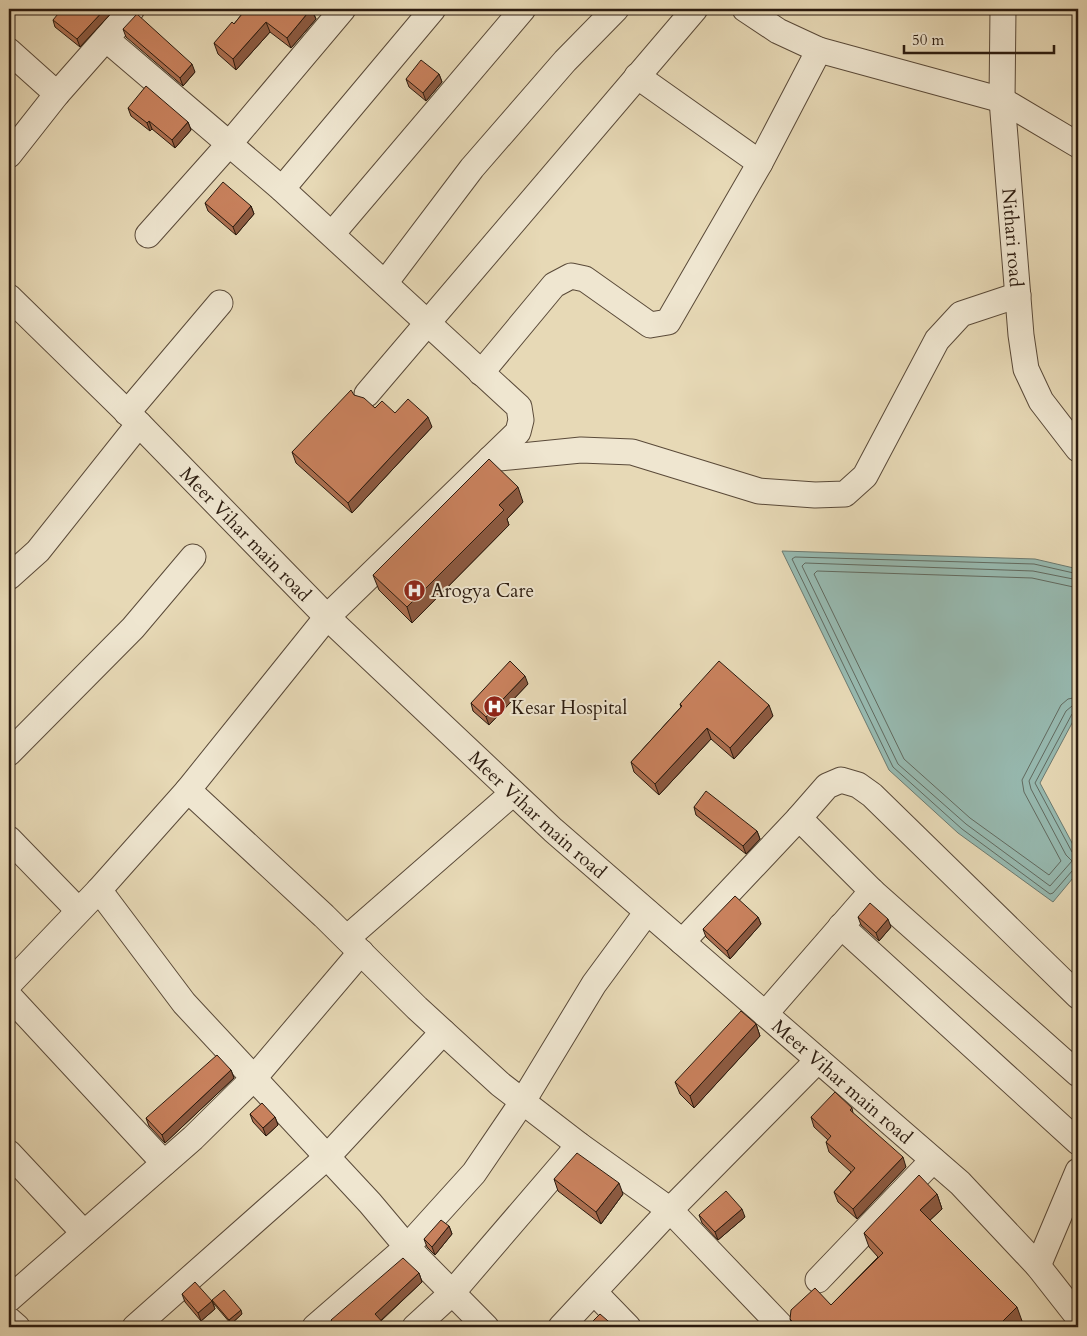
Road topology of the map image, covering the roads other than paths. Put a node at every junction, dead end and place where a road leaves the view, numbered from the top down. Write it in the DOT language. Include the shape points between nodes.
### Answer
graph roads {
  1 [pos="132,9"];
  2 [pos="343,9"];
  3 [pos="433,9"];
  4 [pos="522,9"];
  5 [pos="616,9"];
  6 [pos="694,9"];
  7 [pos="745,9"];
  8 [pos="1003,9"];
  9 [pos="106,39"];
  10 [pos="9,50"];
  11 [pos="819,50"];
  12 [pos="637,76"];
  13 [pos="57,94"];
  14 [pos="1002,100"];
  15 [pos="230,143"];
  16 [pos="1078,145"];
  17 [pos="9,155"];
  18 [pos="760,163"];
  19 [pos="282,189"];
  20 [pos="332,234"];
  21 [pos="148,236"];
  22 [pos="385,283"];
  23 [pos="1018,295"];
  24 [pos="9,297"];
  25 [pos="220,303"];
  26 [pos="428,322"];
  27 [pos="481,373"];
  28 [pos="367,394"];
  29 [pos="133,419"];
  30 [pos="1078,449"];
  31 [pos="490,459"];
  32 [pos="193,557"];
  33 [pos="9,577"];
  34 [pos="327,617"];
  35 [pos="9,753"];
  36 [pos="188,790"];
  37 [pos="513,793"];
  38 [pos="799,818"];
  39 [pos="9,839"];
  40 [pos="99,890"];
  41 [pos="872,891"];
  42 [pos="78,910"];
  43 [pos="647,912"];
  44 [pos="841,926"];
  45 [pos="682,942"];
  46 [pos="354,945"];
  47 [pos="9,984"];
  48 [pos="9,996"];
  49 [pos="1078,996"];
  50 [pos="764,1014"];
  51 [pos="444,1032"];
  52 [pos="818,1060"];
  53 [pos="1078,1074"];
  54 [pos="254,1078"];
  55 [pos="523,1101"];
  56 [pos="1078,1142"];
  57 [pos="579,1145"];
  58 [pos="9,1153"];
  59 [pos="327,1157"];
  60 [pos="932,1160"];
  61 [pos="164,1163"];
  62 [pos="1078,1171"];
  63 [pos="670,1210"];
  64 [pos="84,1233"];
  65 [pos="407,1247"];
  66 [pos="1038,1266"];
  67 [pos="818,1280"];
  68 [pos="595,1293"];
  69 [pos="451,1294"];
  70 [pos="9,1299"];
  71 [pos="1078,1317"];
  72 [pos="9,1320"];
  73 [pos="16,1327"];
  74 [pos="135,1327"];
  75 [pos="315,1327"];
  76 [pos="415,1327"];
  77 [pos="486,1327"];
  78 [pos="561,1327"];
  79 [pos="628,1327"];
  80 [pos="782,1327"];
  1 -- 9 [label="street"];
  2 -- 15 [label="street"];
  3 -- 19 [label="street"];
  4 -- 20 [label="street"];
  5 -- 22 [label="street" via="565,60 472,168"];
  6 -- 12 [label="street"];
  7 -- 11 [label="street" via="778,31"];
  8 -- 14 [label="street, Nithari road"];
  9 -- 13 [label="street"];
  9 -- 15 [label="street"];
  10 -- 13 [label="street"];
  11 -- 14 [label="street"];
  11 -- 18 [label="street"];
  12 -- 18 [label="street"];
  12 -- 26 [label="street"];
  13 -- 17 [label="street"];
  14 -- 16 [label="street"];
  14 -- 23 [label="street, Nithari road"];
  15 -- 19 [label="street"];
  15 -- 21 [label="street"];
  18 -- 27 [label="street" via="668,322 650,325 585,279 571,276 554,285"];
  19 -- 20 [label="street"];
  20 -- 22 [label="street"];
  22 -- 26 [label="street"];
  23 -- 30 [label="street, Nithari road" via="1026,369 1041,401"];
  23 -- 31 [label="street" via="961,314 937,340 864,476 845,494 815,496 759,492 632,452 581,450"];
  24 -- 29 [label="street, Meer Vihar main road"];
  25 -- 29 [label="street"];
  26 -- 27 [label="street"];
  26 -- 28 [label="street"];
  27 -- 31 [label="street" via="519,407 522,420 518,432"];
  29 -- 33 [label="street" via="38,551"];
  29 -- 34 [label="street, Meer Vihar main road"];
  31 -- 34 [label="street"];
  32 -- 35 [label="street" via="133,628"];
  34 -- 36 [label="street"];
  34 -- 37 [label="street, Meer Vihar main road"];
  36 -- 40 [label="street"];
  36 -- 46 [label="street"];
  37 -- 43 [label="street, Meer Vihar main road"];
  37 -- 46 [label="street"];
  38 -- 41 [label="street"];
  38 -- 45 [label="street"];
  38 -- 49 [label="street" via="827,786 841,780 858,785"];
  39 -- 42 [label="street"];
  40 -- 42 [label="street"];
  40 -- 54 [label="street" via="184,1002"];
  41 -- 44 [label="street"];
  41 -- 53 [label="street"];
  42 -- 47 [label="street"];
  43 -- 45 [label="street, Meer Vihar main road"];
  43 -- 55 [label="street" via="594,984"];
  44 -- 50 [label="street"];
  44 -- 56 [label="street"];
  45 -- 50 [label="street, Meer Vihar main road"];
  46 -- 51 [label="street"];
  46 -- 54 [label="street"];
  48 -- 61 [label="street"];
  50 -- 52 [label="street, Meer Vihar main road"];
  51 -- 55 [label="street"];
  51 -- 59 [label="street"];
  52 -- 60 [label="street, Meer Vihar main road"];
  52 -- 63 [label="street"];
  54 -- 59 [label="street"];
  54 -- 61 [label="street"];
  55 -- 57 [label="street"];
  55 -- 65 [label="street" via="474,1173"];
  57 -- 63 [label="street"];
  57 -- 69 [label="street"];
  58 -- 64 [label="street"];
  59 -- 65 [label="street"];
  59 -- 74 [label="street"];
  60 -- 66 [label="street, Meer Vihar main road" via="960,1183"];
  60 -- 67 [label="street"];
  61 -- 64 [label="street"];
  62 -- 66 [label="street"];
  63 -- 68 [label="street"];
  63 -- 80 [label="street"];
  64 -- 70 [label="street"];
  65 -- 69 [label="street"];
  65 -- 75 [label="street"];
  66 -- 71 [label="street, Meer Vihar main road"];
  68 -- 78 [label="street"];
  68 -- 79 [label="street"];
  69 -- 76 [label="street"];
  69 -- 77 [label="street"];
  72 -- 73 [label="street"];
}
